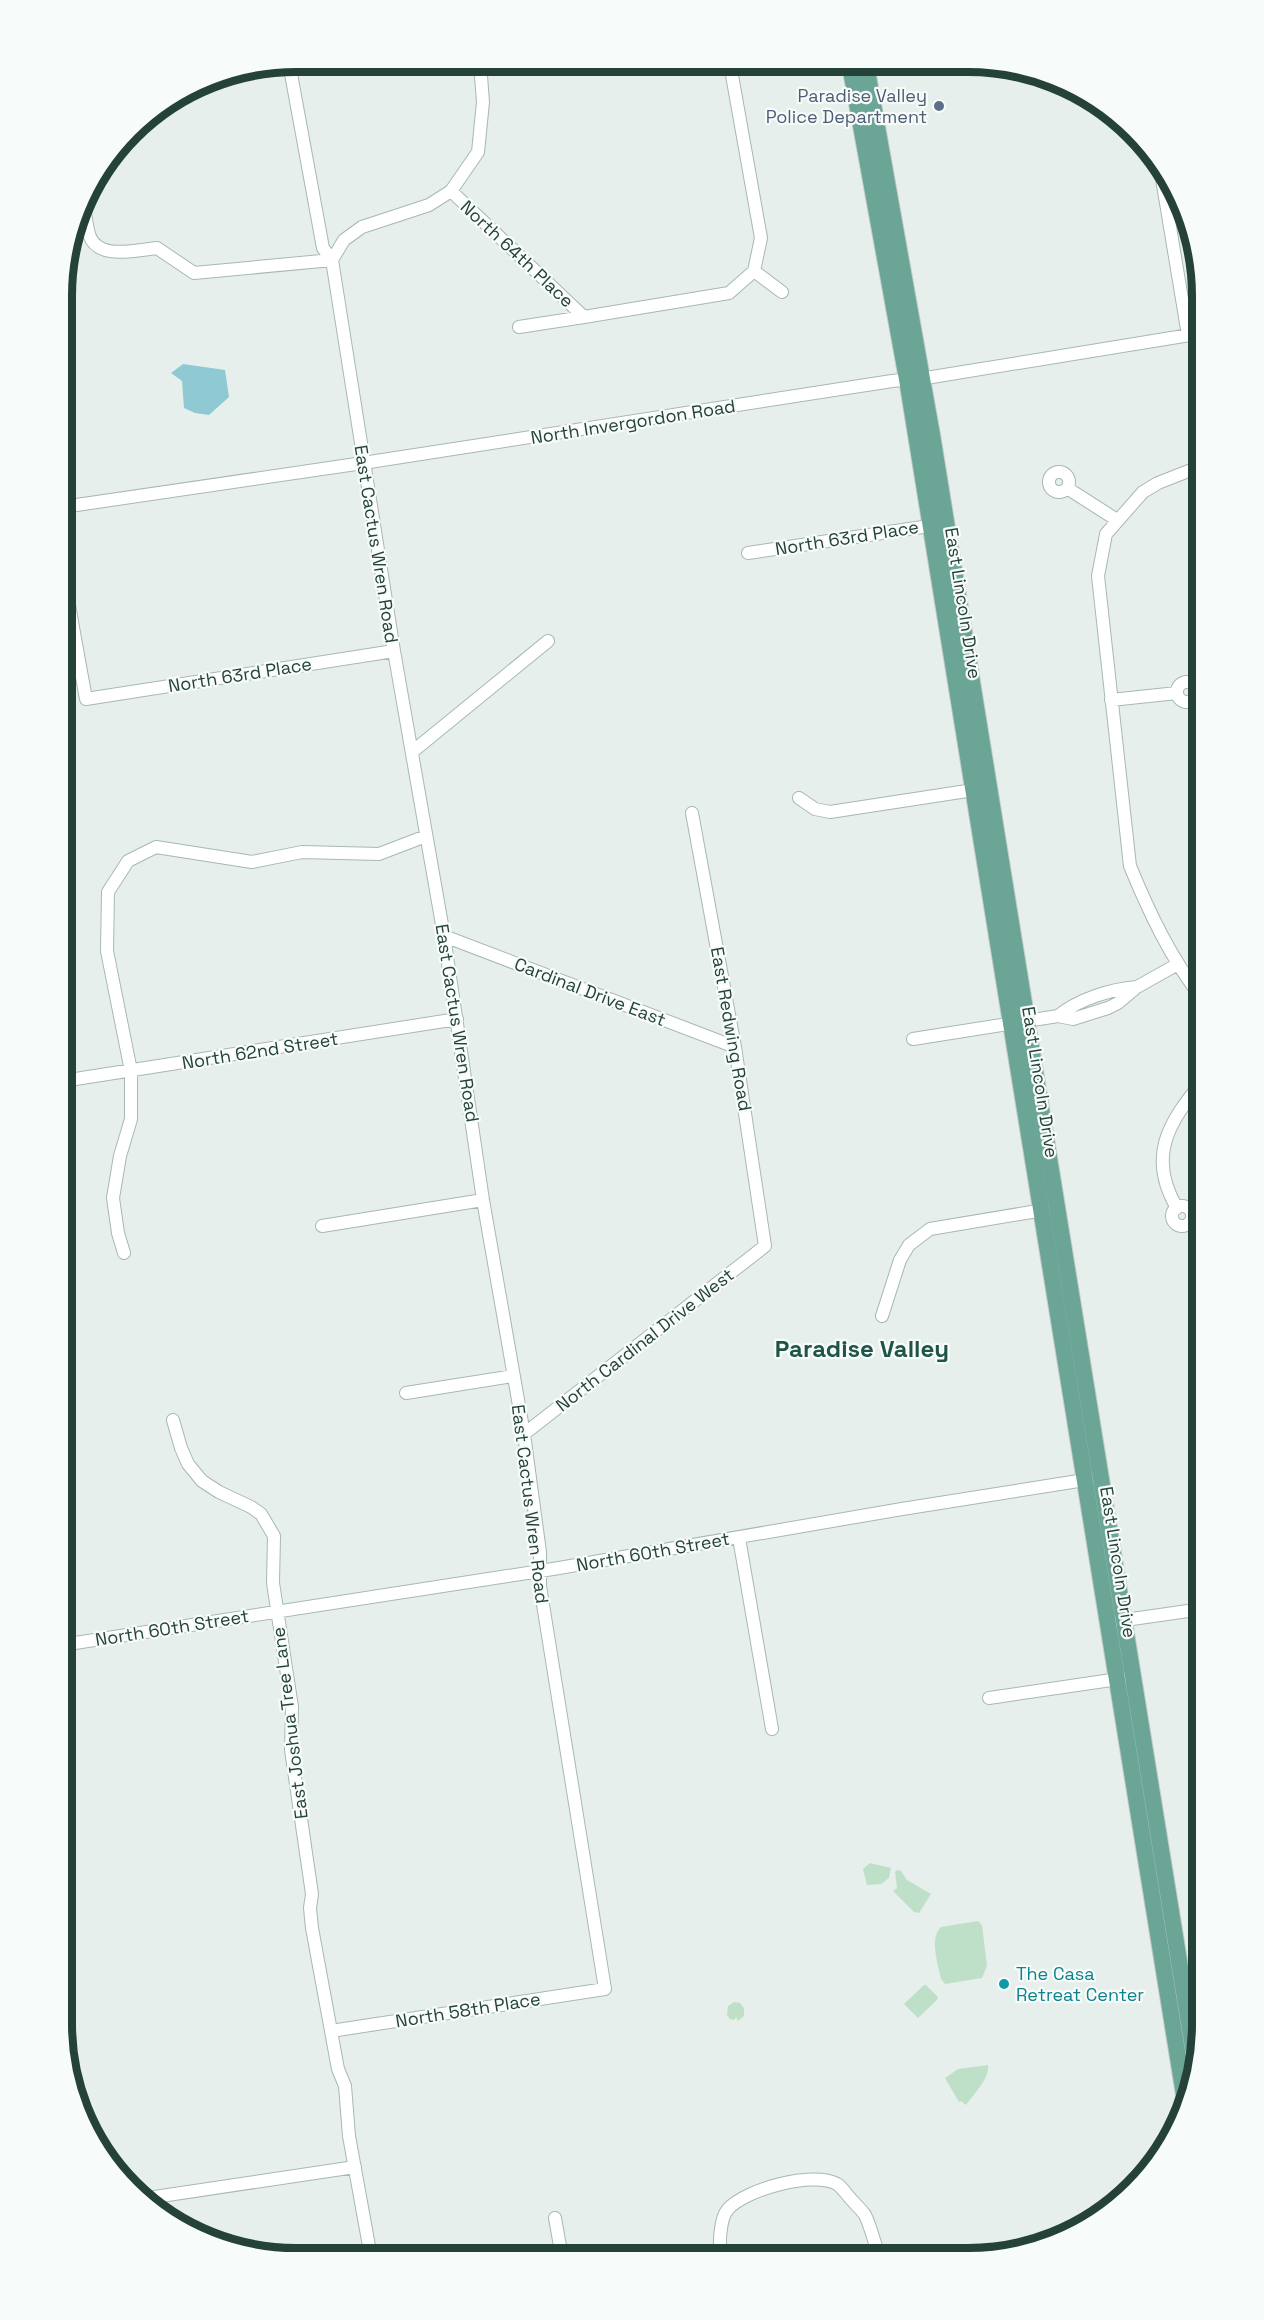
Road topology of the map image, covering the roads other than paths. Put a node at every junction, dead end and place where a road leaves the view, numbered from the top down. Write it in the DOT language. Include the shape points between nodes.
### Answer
graph roads {
  1 [pos="291,72"];
  2 [pos="481,72"];
  3 [pos="731,72"];
  4 [pos="852,72"];
  5 [pos="867,72"];
  6 [pos="1162,184"];
  7 [pos="451,191"];
  8 [pos="86,218"];
  9 [pos="886,218"];
  10 [pos="332,260"];
  11 [pos="754,271"];
  12 [pos="782,292"];
  13 [pos="584,317"];
  14 [pos="519,327"];
  15 [pos="1192,334"];
  16 [pos="1188,335"];
  17 [pos="915,378"];
  18 [pos="363,463"];
  19 [pos="1192,470"];
  20 [pos="1067,488"];
  21 [pos="72,506"];
  22 [pos="1117,520"];
  23 [pos="938,524"];
  24 [pos="748,553"];
  25 [pos="72,622"];
  26 [pos="548,641"];
  27 [pos="394,651"];
  28 [pos="1177,693"];
  29 [pos="1111,700"];
  30 [pos="412,752"];
  31 [pos="982,788"];
  32 [pos="800,798"];
  33 [pos="692,813"];
  34 [pos="426,836"];
  35 [pos="444,936"];
  36 [pos="1178,964"];
  37 [pos="1192,984"];
  38 [pos="458,1019"];
  39 [pos="1019,1023"];
  40 [pos="913,1039"];
  41 [pos="735,1047"];
  42 [pos="131,1071"];
  43 [pos="72,1080"];
  44 [pos="1192,1095"];
  45 [pos="483,1200"];
  46 [pos="1177,1208"];
  47 [pos="1050,1209"];
  48 [pos="322,1226"];
  49 [pos="765,1246"];
  50 [pos="124,1253"];
  51 [pos="882,1316"];
  52 [pos="513,1376"];
  53 [pos="406,1393"];
  54 [pos="173,1420"];
  55 [pos="524,1434"];
  56 [pos="1093,1479"];
  57 [pos="740,1538"];
  58 [pos="540,1571"];
  59 [pos="1192,1610"];
  60 [pos="277,1611"];
  61 [pos="1115,1621"];
  62 [pos="72,1643"];
  63 [pos="1124,1678"];
  64 [pos="989,1698"];
  65 [pos="772,1729"];
  66 [pos="605,1989"];
  67 [pos="331,2031"];
  68 [pos="1192,2042"];
  69 [pos="1183,2086"];
  70 [pos="355,2167"];
  71 [pos="154,2197"];
  72 [pos="555,2218"];
  73 [pos="369,2248"];
  74 [pos="560,2248"];
  75 [pos="719,2248"];
  76 [pos="876,2248"];
  1 -- 10 [label="street, East Cactus Wren Road" via="323,248"];
  2 -- 7 [label="street" via="483,102 478,152"];
  3 -- 11 [label="street" via="761,238"];
  4 -- 9 [label="main road, East Lincoln Drive"];
  5 -- 9 [label="main road, East Lincoln Drive"];
  6 -- 16 [label="street"];
  7 -- 10 [label="street" via="429,205 362,227 344,240"];
  7 -- 13 [label="street, North 64th Place"];
  8 -- 10 [label="street" via="90,236 100,248 115,252 157,248 194,273"];
  9 -- 17 [label="main road, East Lincoln Drive"];
  10 -- 18 [label="street, East Cactus Wren Road"];
  11 -- 12 [label="street"];
  11 -- 13 [label="street, North 64th Place" via="729,293"];
  13 -- 14 [label="street, North 64th Place"];
  15 -- 16 [label="street, North Invergordon Road"];
  16 -- 17 [label="street, North Invergordon Road"];
  17 -- 18 [label="street, North Invergordon Road"];
  17 -- 23 [label="main road, East Lincoln Drive"];
  18 -- 21 [label="street, North Invergordon Road"];
  18 -- 27 [label="street, East Cactus Wren Road"];
  19 -- 22 [label="street" via="1143,492"];
  20 -- 22 [label="street"];
  22 -- 29 [label="street" via="1106,534 1098,576"];
  23 -- 24 [label="street, North 63rd Place"];
  23 -- 31 [label="main road, East Lincoln Drive"];
  25 -- 27 [label="street, North 63rd Place" via="86,699"];
  26 -- 30 [label="street"];
  27 -- 30 [label="street, East Cactus Wren Road"];
  28 -- 29 [label="street"];
  29 -- 36 [label="street" via="1130,866"];
  30 -- 34 [label="street, East Cactus Wren Road"];
  31 -- 32 [label="street" via="830,812 815,809"];
  31 -- 39 [label="main road, East Lincoln Drive"];
  33 -- 41 [label="street, East Redwing Road"];
  34 -- 35 [label="street, East Cactus Wren Road"];
  34 -- 42 [label="street" via="379,854 302,852 252,862 156,847 128,861 108,892 107,951"];
  35 -- 38 [label="street, East Cactus Wren Road"];
  35 -- 41 [label="street, Cardinal Drive East"];
  36 -- 37 [label="street"];
  36 -- 39 [label="street" via="1137,987 1118,1003 1095,1013 1073,1019 1058,1016"];
  38 -- 42 [label="street, North 62nd Street"];
  38 -- 45 [label="street, East Cactus Wren Road"];
  39 -- 40 [label="street"];
  39 -- 47 [label="main road, East Lincoln Drive"];
  41 -- 49 [label="street, East Redwing Road"];
  42 -- 43 [label="street, North 62nd Street"];
  42 -- 50 [label="street" via="131,1119 113,1198"];
  44 -- 46 [label="street" via="1175,1117 1164,1145 1162,1173"];
  45 -- 48 [label="street"];
  45 -- 52 [label="street, East Cactus Wren Road"];
  47 -- 51 [label="street" via="942,1226 924,1233 909,1245 900,1260"];
  47 -- 56 [label="main road, East Lincoln Drive"];
  49 -- 55 [label="street, North Cardinal Drive West"];
  52 -- 53 [label="street"];
  52 -- 55 [label="street, East Cactus Wren Road"];
  54 -- 60 [label="street, East Joshua Tree Lane" via="188,1464 202,1481 251,1507 269,1524 274,1536"];
  55 -- 58 [label="street, East Cactus Wren Road"];
  56 -- 57 [label="street, North 60th Street"];
  56 -- 61 [label="main road, East Lincoln Drive"];
  57 -- 58 [label="street, North 60th Street"];
  57 -- 65 [label="street"];
  58 -- 60 [label="street, North 60th Street"];
  58 -- 66 [label="street, East Cactus Wren Road"];
  59 -- 61 [label="street"];
  60 -- 62 [label="street, North 60th Street"];
  60 -- 67 [label="street, East Joshua Tree Lane" via="292,1707 291,1750 312,1894 312,1928"];
  61 -- 63 [label="main road, East Lincoln Drive"];
  63 -- 64 [label="street"];
  63 -- 68 [label="main road, East Lincoln Drive"];
  63 -- 69 [label="main road, East Lincoln Drive"];
  66 -- 67 [label="street, North 58th Place"];
  67 -- 70 [label="street, East Joshua Tree Lane" via="342,2120"];
  70 -- 71 [label="street"];
  70 -- 73 [label="street, East Joshua Tree Lane"];
  72 -- 74 [label="street"];
  75 -- 76 [label="street" via="728,2209 749,2195 803,2179 838,2185 865,2215"];
}
